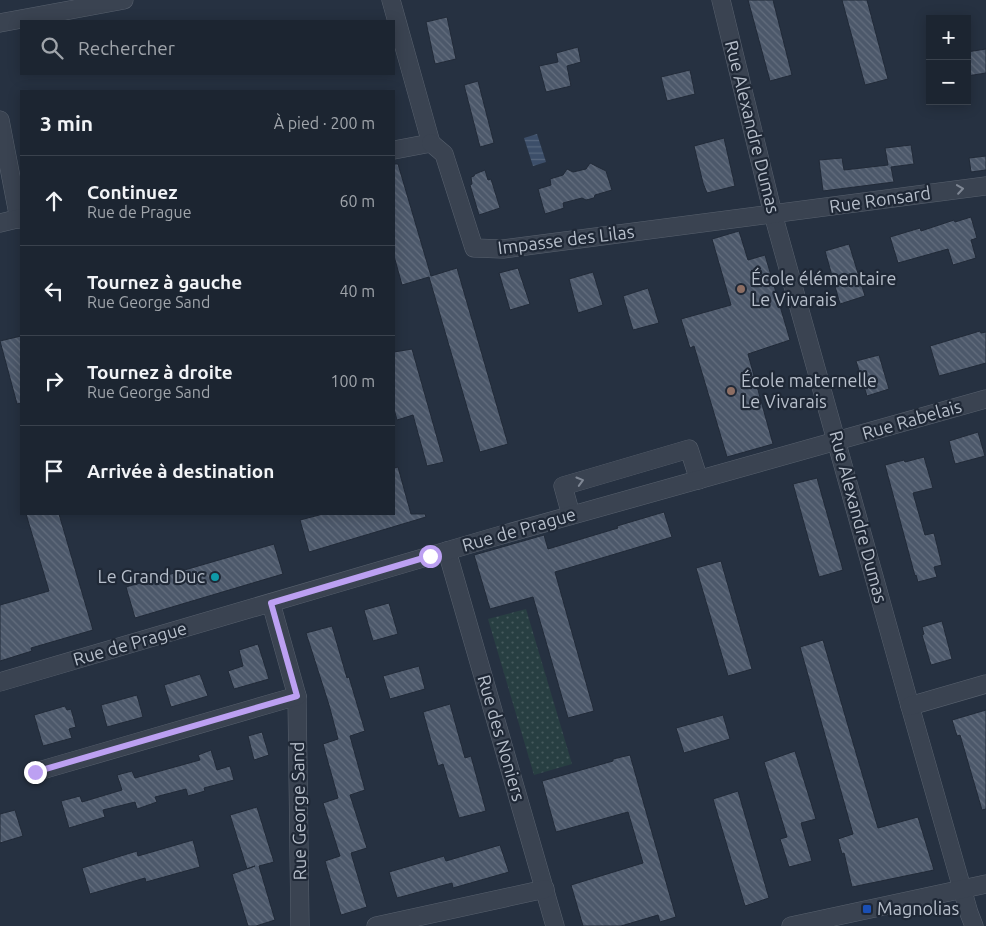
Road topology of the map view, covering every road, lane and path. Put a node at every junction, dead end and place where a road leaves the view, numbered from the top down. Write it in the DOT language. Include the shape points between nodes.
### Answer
graph roads {
  1 [pos="124,0"];
  2 [pos="391,0"];
  3 [pos="721,0"];
  4 [pos="79,4"];
  5 [pos="0,23"];
  6 [pos="0,120"];
  7 [pos="431,143"];
  8 [pos="395,150"];
  9 [pos="986,186"];
  10 [pos="773,214"];
  11 [pos="20,218"];
  12 [pos="0,224"];
  13 [pos="986,399"];
  14 [pos="837,441"];
  15 [pos="698,480"];
  16 [pos="571,516"];
  17 [pos="447,551"];
  18 [pos="271,603"];
  19 [pos="0,682"];
  20 [pos="986,684"];
  21 [pos="297,696"];
  22 [pos="910,706"];
  23 [pos="35,772"];
  24 [pos="986,884"];
  25 [pos="545,889"];
  26 [pos="962,889"];
  27 [pos="300,926"];
  28 [pos="376,926"];
  29 [pos="555,926"];
  30 [pos="791,926"];
  31 [pos="974,926"];
  1 -- 4 [label="street"];
  2 -- 7 [label="street"];
  3 -- 10 [label="street, Rue Alexandre Dumas"];
  4 -- 5 [label="street"];
  6 -- 11 [label="street"];
  7 -- 8 [label="street"];
  7 -- 10 [label="street, Impasse des Lilas" via="444,154 474,248 503,249"];
  10 -- 9 [label="street, Rue Ronsard, one-way"];
  10 -- 14 [label="street, Rue Alexandre Dumas"];
  11 -- 12 [label="street"];
  13 -- 14 [label="street, Rue Rabelais"];
  14 -- 15 [label="street, Rue de Prague"];
  14 -- 22 [label="street, Rue Alexandre Dumas"];
  15 -- 16 [label="street, Rue de Prague"];
  16 -- 15 [label="street, one-way" via="563,486 689,448"];
  16 -- 17 [label="street, Rue de Prague"];
  17 -- 18 [label="street, Rue de Prague"];
  17 -- 25 [label="street, Rue des Noniers"];
  18 -- 19 [label="street, Rue de Prague"];
  18 -- 21 [label="street, Rue George Sand"];
  20 -- 22 [label="street"];
  21 -- 23 [label="street"];
  21 -- 27 [label="street, Rue George Sand"];
  22 -- 26 [label="street, Rue Alexandre Dumas"];
  24 -- 26 [label="street"];
  25 -- 28 [label="street"];
  25 -- 29 [label="street, Rue des Noniers"];
  26 -- 30 [label="street"];
  26 -- 31 [label="street, Rue Alexandre Dumas"];
}
